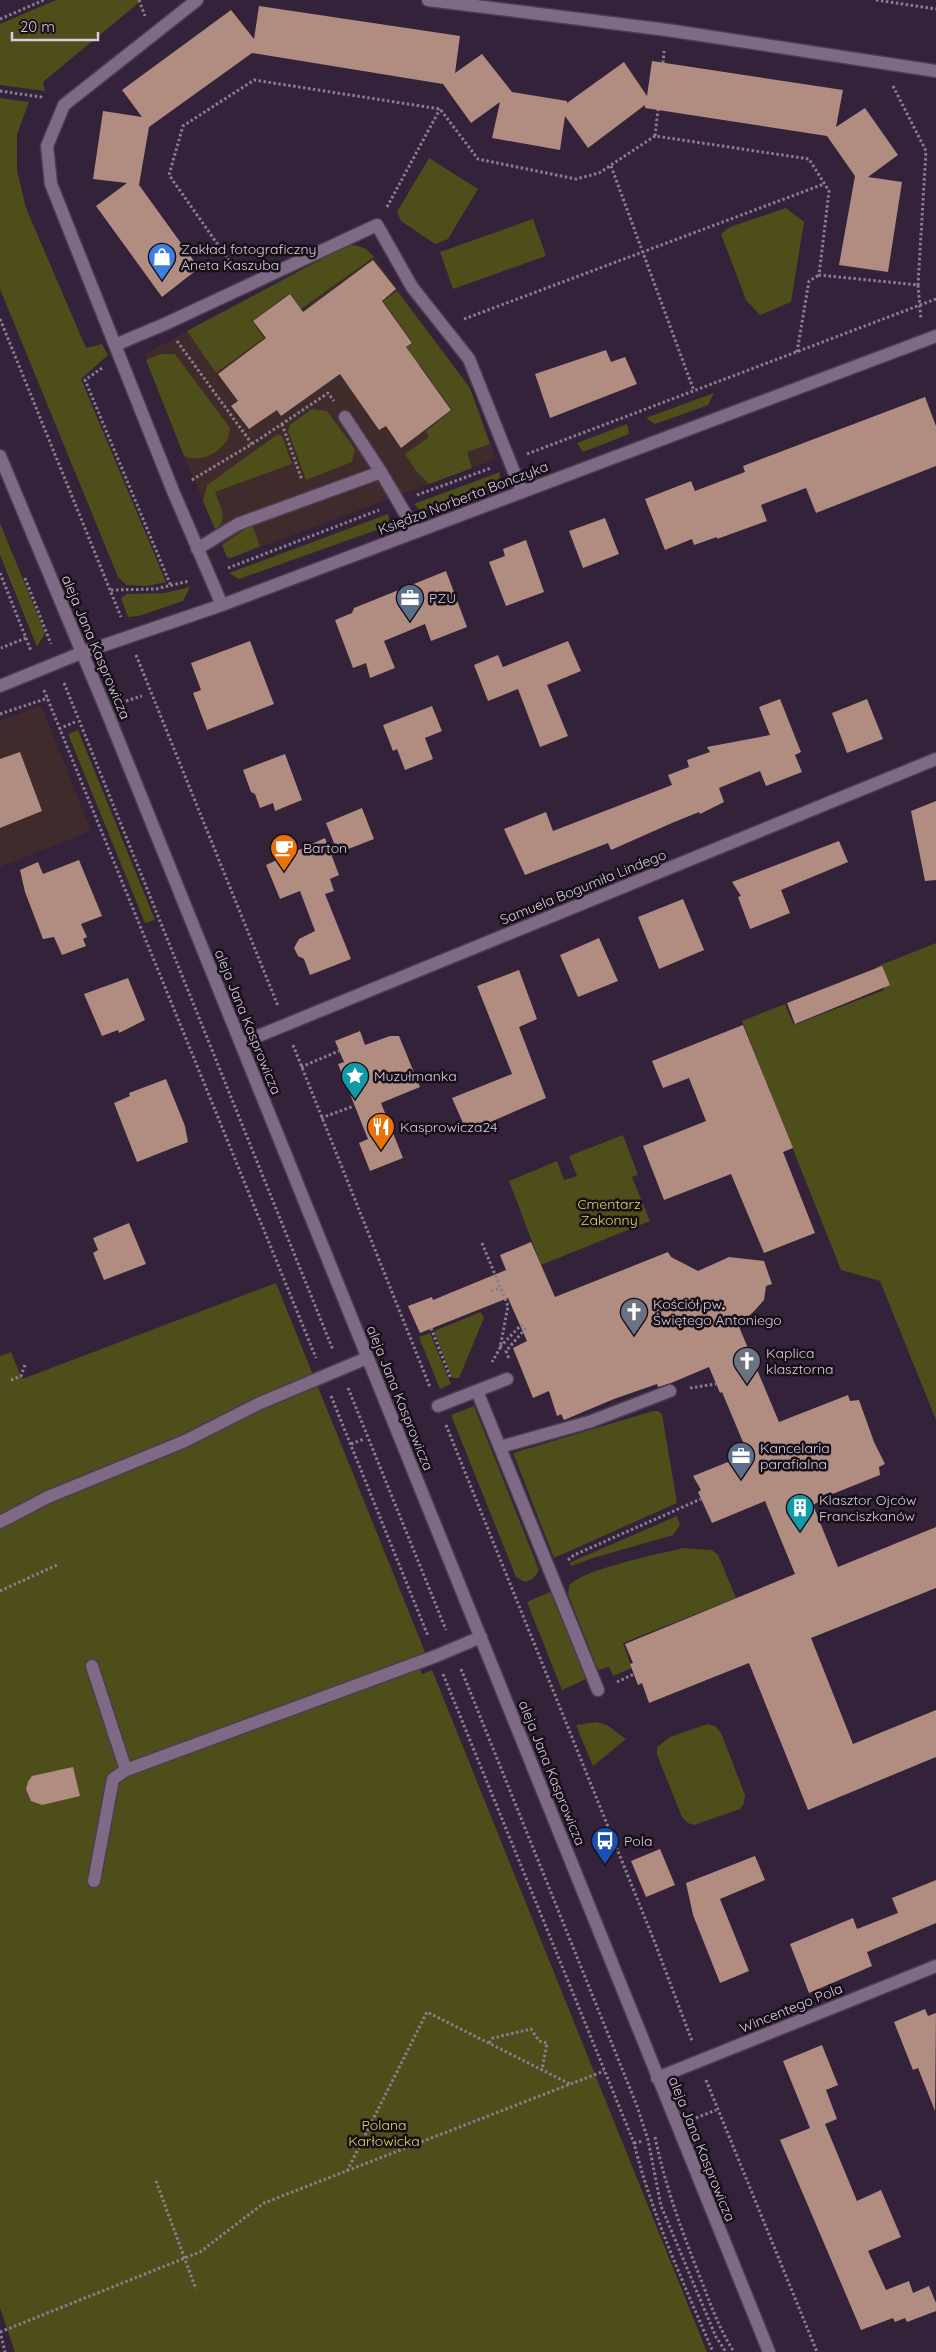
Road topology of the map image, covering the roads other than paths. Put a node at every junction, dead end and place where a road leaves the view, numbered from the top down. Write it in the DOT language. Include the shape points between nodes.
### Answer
graph roads {
  1 [pos="197,0"];
  2 [pos="428,0"];
  3 [pos="936,71"];
  4 [pos="936,336"];
  5 [pos="117,351"];
  6 [pos="345,418"];
  7 [pos="0,456"];
  8 [pos="381,472"];
  9 [pos="522,492"];
  10 [pos="416,532"];
  11 [pos="197,548"];
  12 [pos="222,605"];
  13 [pos="81,653"];
  14 [pos="0,686"];
  15 [pos="936,759"];
  16 [pos="241,1043"];
  17 [pos="367,1358"];
  18 [pos="507,1380"];
  19 [pos="477,1391"];
  20 [pos="670,1391"];
  21 [pos="438,1406"];
  22 [pos="500,1447"];
  23 [pos="0,1522"];
  24 [pos="481,1637"];
  25 [pos="92,1666"];
  26 [pos="598,1690"];
  27 [pos="126,1770"];
  28 [pos="94,1881"];
  29 [pos="936,1966"];
  30 [pos="657,2078"];
  31 [pos="769,2352"];
  1 -- 5 [label="street" via="64,104 48,146 51,184"];
  2 -- 3 [label="street" via="667,30"];
  4 -- 9 [label="street, Księdza Norberta Bonczyka"];
  5 -- 9 [label="street" via="165,324 377,225 412,287 468,359"];
  5 -- 11 [label="street"];
  6 -- 8 [label="street"];
  7 -- 13 [label="street, aleja Jana Kasprowicza"];
  8 -- 10 [label="street"];
  8 -- 11 [label="street" via="238,524"];
  9 -- 10 [label="street, Księdza Norberta Bonczyka"];
  10 -- 12 [label="street, Księdza Norberta Bonczyka"];
  11 -- 12 [label="street"];
  12 -- 13 [label="street, Księdza Norberta Bonczyka"];
  13 -- 14 [label="street, Księdza Norberta Bonczyka"];
  13 -- 16 [label="street, aleja Jana Kasprowicza"];
  15 -- 16 [label="street, Samuela Bogumiła Lindego"];
  16 -- 17 [label="street, aleja Jana Kasprowicza"];
  17 -- 23 [label="street" via="258,1404 185,1441 48,1497"];
  17 -- 24 [label="street, aleja Jana Kasprowicza"];
  18 -- 19 [label="street"];
  19 -- 21 [label="street"];
  19 -- 22 [label="street"];
  20 -- 22 [label="street" via="590,1422"];
  22 -- 26 [label="street"];
  24 -- 27 [label="street"];
  24 -- 30 [label="street, aleja Jana Kasprowicza"];
  25 -- 27 [label="street"];
  27 -- 28 [label="street" via="113,1779"];
  29 -- 30 [label="street, Wincentego Pola"];
  30 -- 31 [label="street, aleja Jana Kasprowicza"];
}
